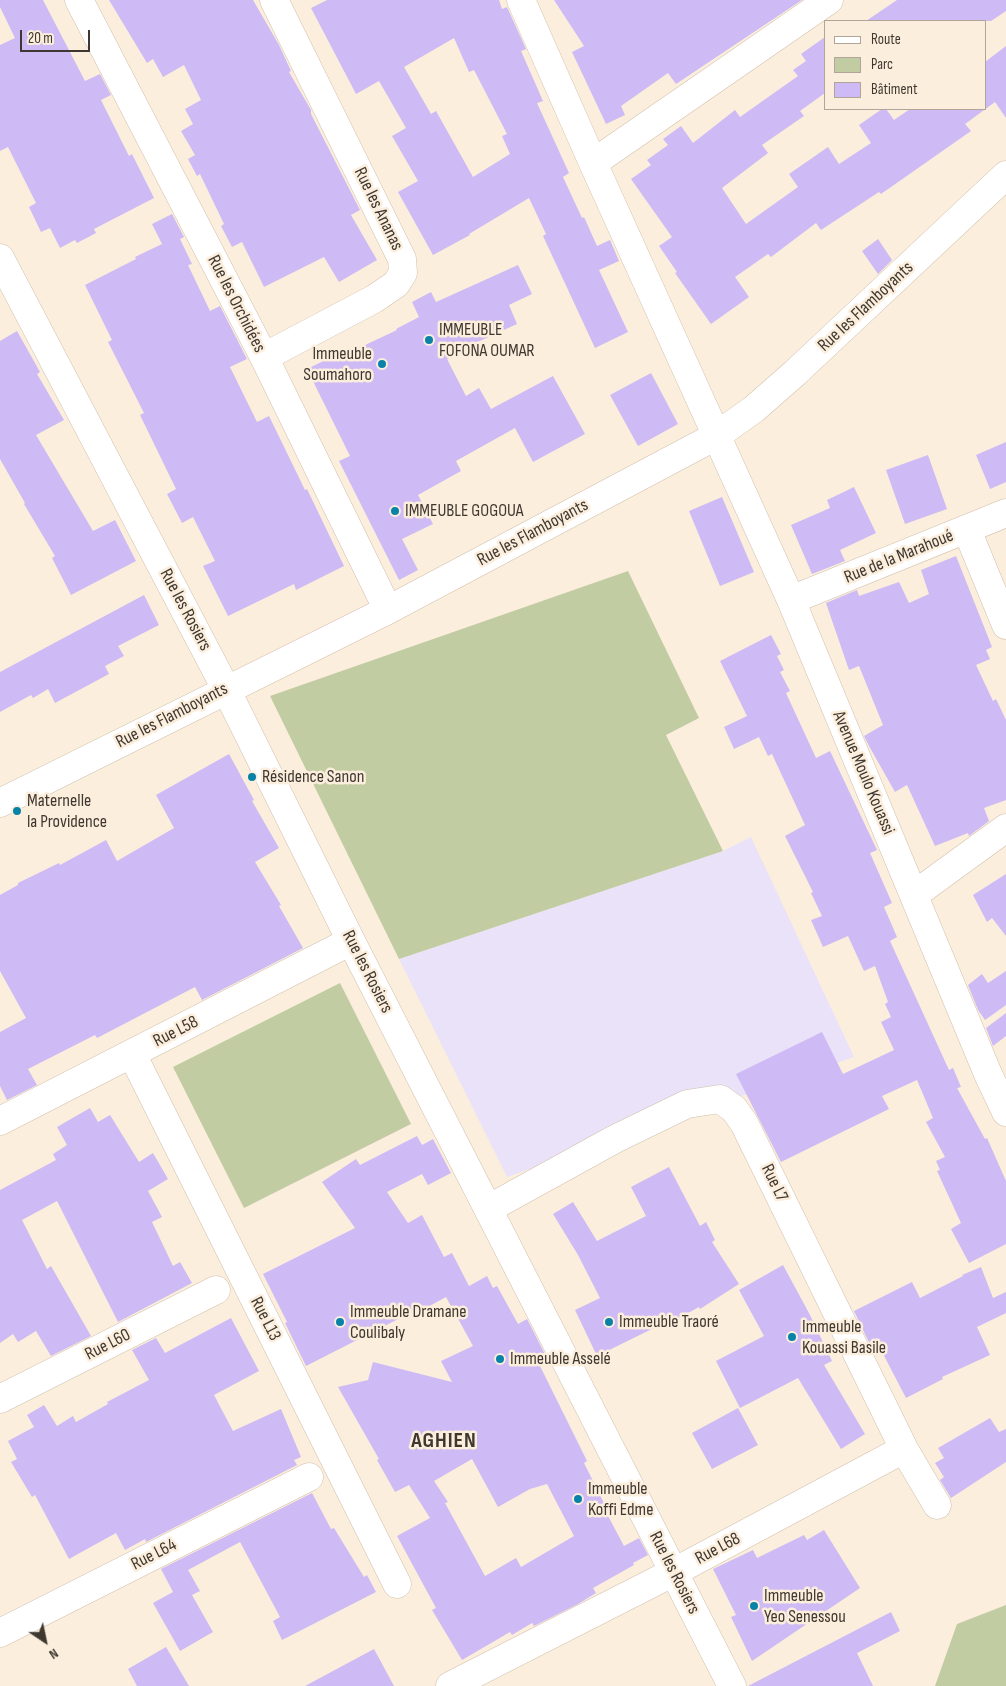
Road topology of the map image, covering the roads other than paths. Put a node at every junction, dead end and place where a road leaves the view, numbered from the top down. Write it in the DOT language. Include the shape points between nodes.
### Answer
graph roads {
  1 [pos="79,0"];
  2 [pos="274,0"];
  3 [pos="521,0"];
  4 [pos="829,0"];
  5 [pos="593,163"];
  6 [pos="1006,175"];
  7 [pos="0,258"];
  8 [pos="264,357"];
  9 [pos="716,436"];
  10 [pos="1006,513"];
  11 [pos="967,530"];
  12 [pos="790,600"];
  13 [pos="388,610"];
  14 [pos="1006,625"];
  15 [pos="226,689"];
  16 [pos="0,803"];
  17 [pos="1006,828"];
  18 [pos="914,895"];
  19 [pos="351,941"];
  20 [pos="132,1054"];
  21 [pos="997,1067"];
  22 [pos="1006,1112"];
  23 [pos="0,1121"];
  24 [pos="488,1209"];
  25 [pos="216,1290"];
  26 [pos="0,1400"];
  27 [pos="904,1449"];
  28 [pos="309,1477"];
  29 [pos="937,1505"];
  30 [pos="674,1572"];
  31 [pos="397,1584"];
  32 [pos="0,1633"];
  33 [pos="450,1686"];
  34 [pos="732,1686"];
  1 -- 8 [label="street, Rue les Orchidées"];
  2 -- 8 [label="street, Rue les Ananas" via="397,247 404,273 396,284 374,298"];
  3 -- 5 [label="street, Avenue Moulo Kouassi"];
  4 -- 5 [label="street"];
  5 -- 9 [label="street, Avenue Moulo Kouassi"];
  6 -- 9 [label="street, Rue les Flamboyants" via="795,372"];
  7 -- 15 [label="street, Rue les Rosiers"];
  8 -- 13 [label="street, Rue les Orchidées"];
  9 -- 12 [label="street, Avenue Moulo Kouassi"];
  9 -- 13 [label="street, Rue les Flamboyants"];
  10 -- 11 [label="street, Rue de la Marahoué"];
  11 -- 12 [label="street, Rue de la Marahoué"];
  11 -- 14 [label="street"];
  12 -- 18 [label="street, Avenue Moulo Kouassi"];
  13 -- 15 [label="street, Rue les Flamboyants"];
  15 -- 16 [label="street, Rue les Flamboyants"];
  15 -- 19 [label="street, Rue les Rosiers"];
  17 -- 18 [label="street"];
  18 -- 21 [label="street, Avenue Moulo Kouassi"];
  19 -- 20 [label="street, Rue L58"];
  19 -- 24 [label="street, Rue les Rosiers"];
  20 -- 23 [label="street, Rue L58"];
  20 -- 31 [label="street, Rue L13"];
  21 -- 22 [label="street, Avenue Moulo Kouassi"];
  24 -- 27 [label="street, Rue L7" via="615,1139 687,1104 720,1099 734,1109 744,1123"];
  24 -- 30 [label="street, Rue les Rosiers"];
  25 -- 26 [label="street, Rue L60"];
  27 -- 29 [label="street, Rue L7"];
  27 -- 30 [label="street, Rue L68"];
  28 -- 32 [label="street, Rue L64"];
  30 -- 33 [label="street, Rue L68"];
  30 -- 34 [label="street, Rue les Rosiers"];
}
